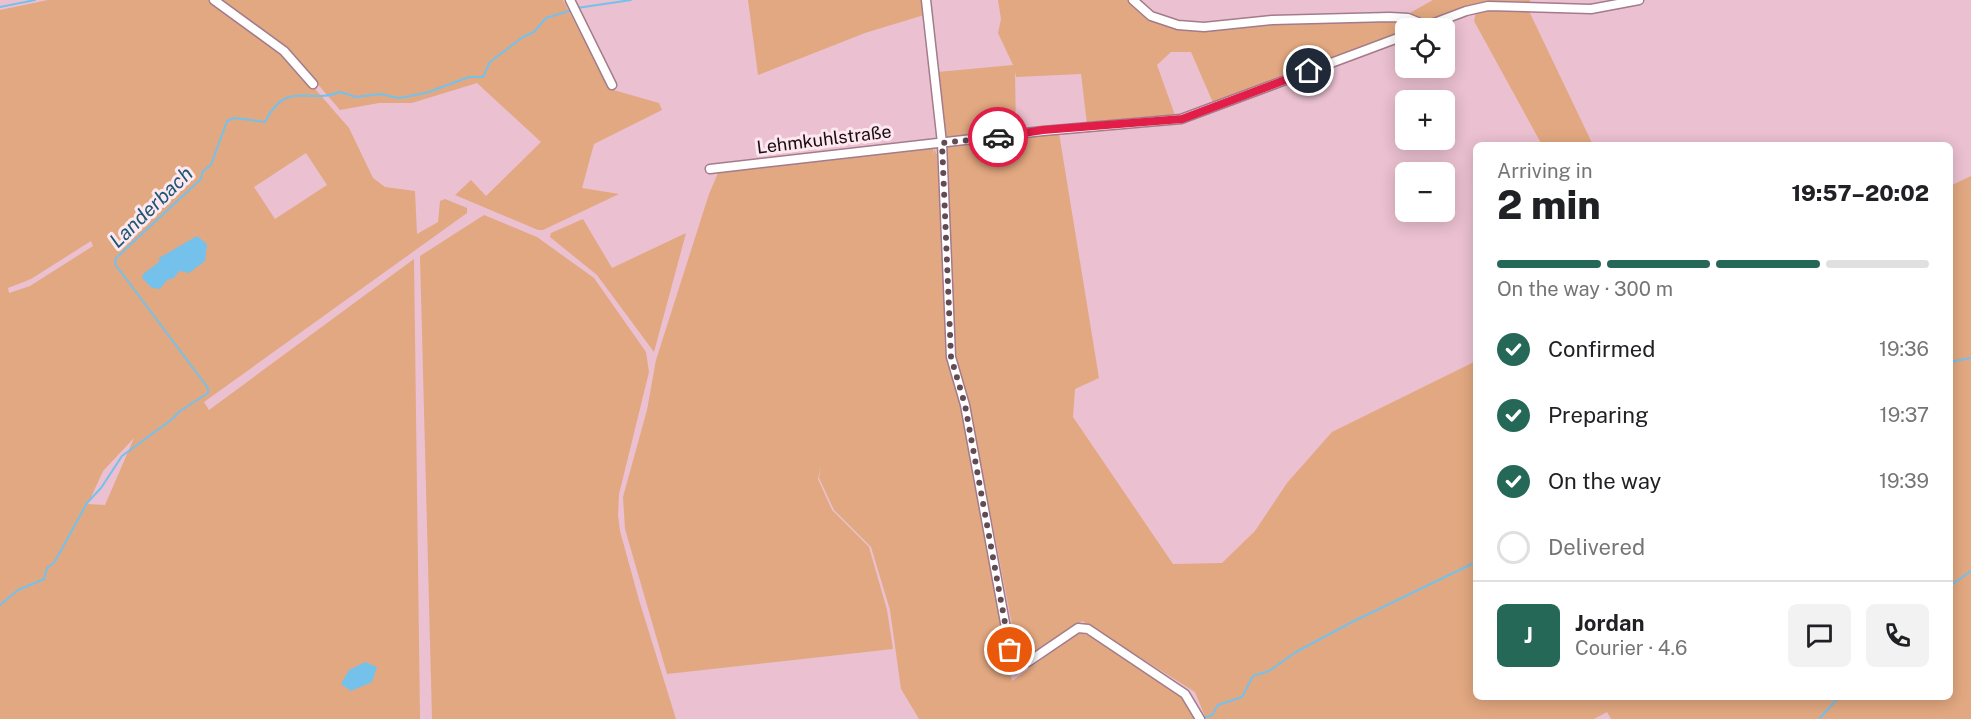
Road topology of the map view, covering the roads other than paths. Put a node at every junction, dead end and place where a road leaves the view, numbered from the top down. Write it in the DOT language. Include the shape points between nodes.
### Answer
graph roads {
  1 [pos="214,0"];
  2 [pos="926,0"];
  3 [pos="1133,0"];
  4 [pos="1640,0"];
  5 [pos="571,2"];
  6 [pos="1408,18"];
  7 [pos="1448,18"];
  8 [pos="1395,39"];
  9 [pos="313,84"];
  10 [pos="612,85"];
  11 [pos="942,143"];
  12 [pos="710,170"];
  13 [pos="1200,719"];
  1 -- 9 [label="street" via="284,51"];
  2 -- 11 [label="street"];
  3 -- 6 [label="street" via="1151,16 1178,25 1204,27 1272,20"];
  4 -- 7 [label="street" via="1591,9 1488,6"];
  5 -- 10 [label="street"];
  8 -- 11 [label="street, Lehmkuhlstraße" via="1182,119"];
  11 -- 12 [label="street, Lehmkuhlstraße"];
  11 -- 13 [label="street" via="951,357 965,405 1010,650 1018,659 1028,662 1078,628 1088,629 1185,694"];
}
